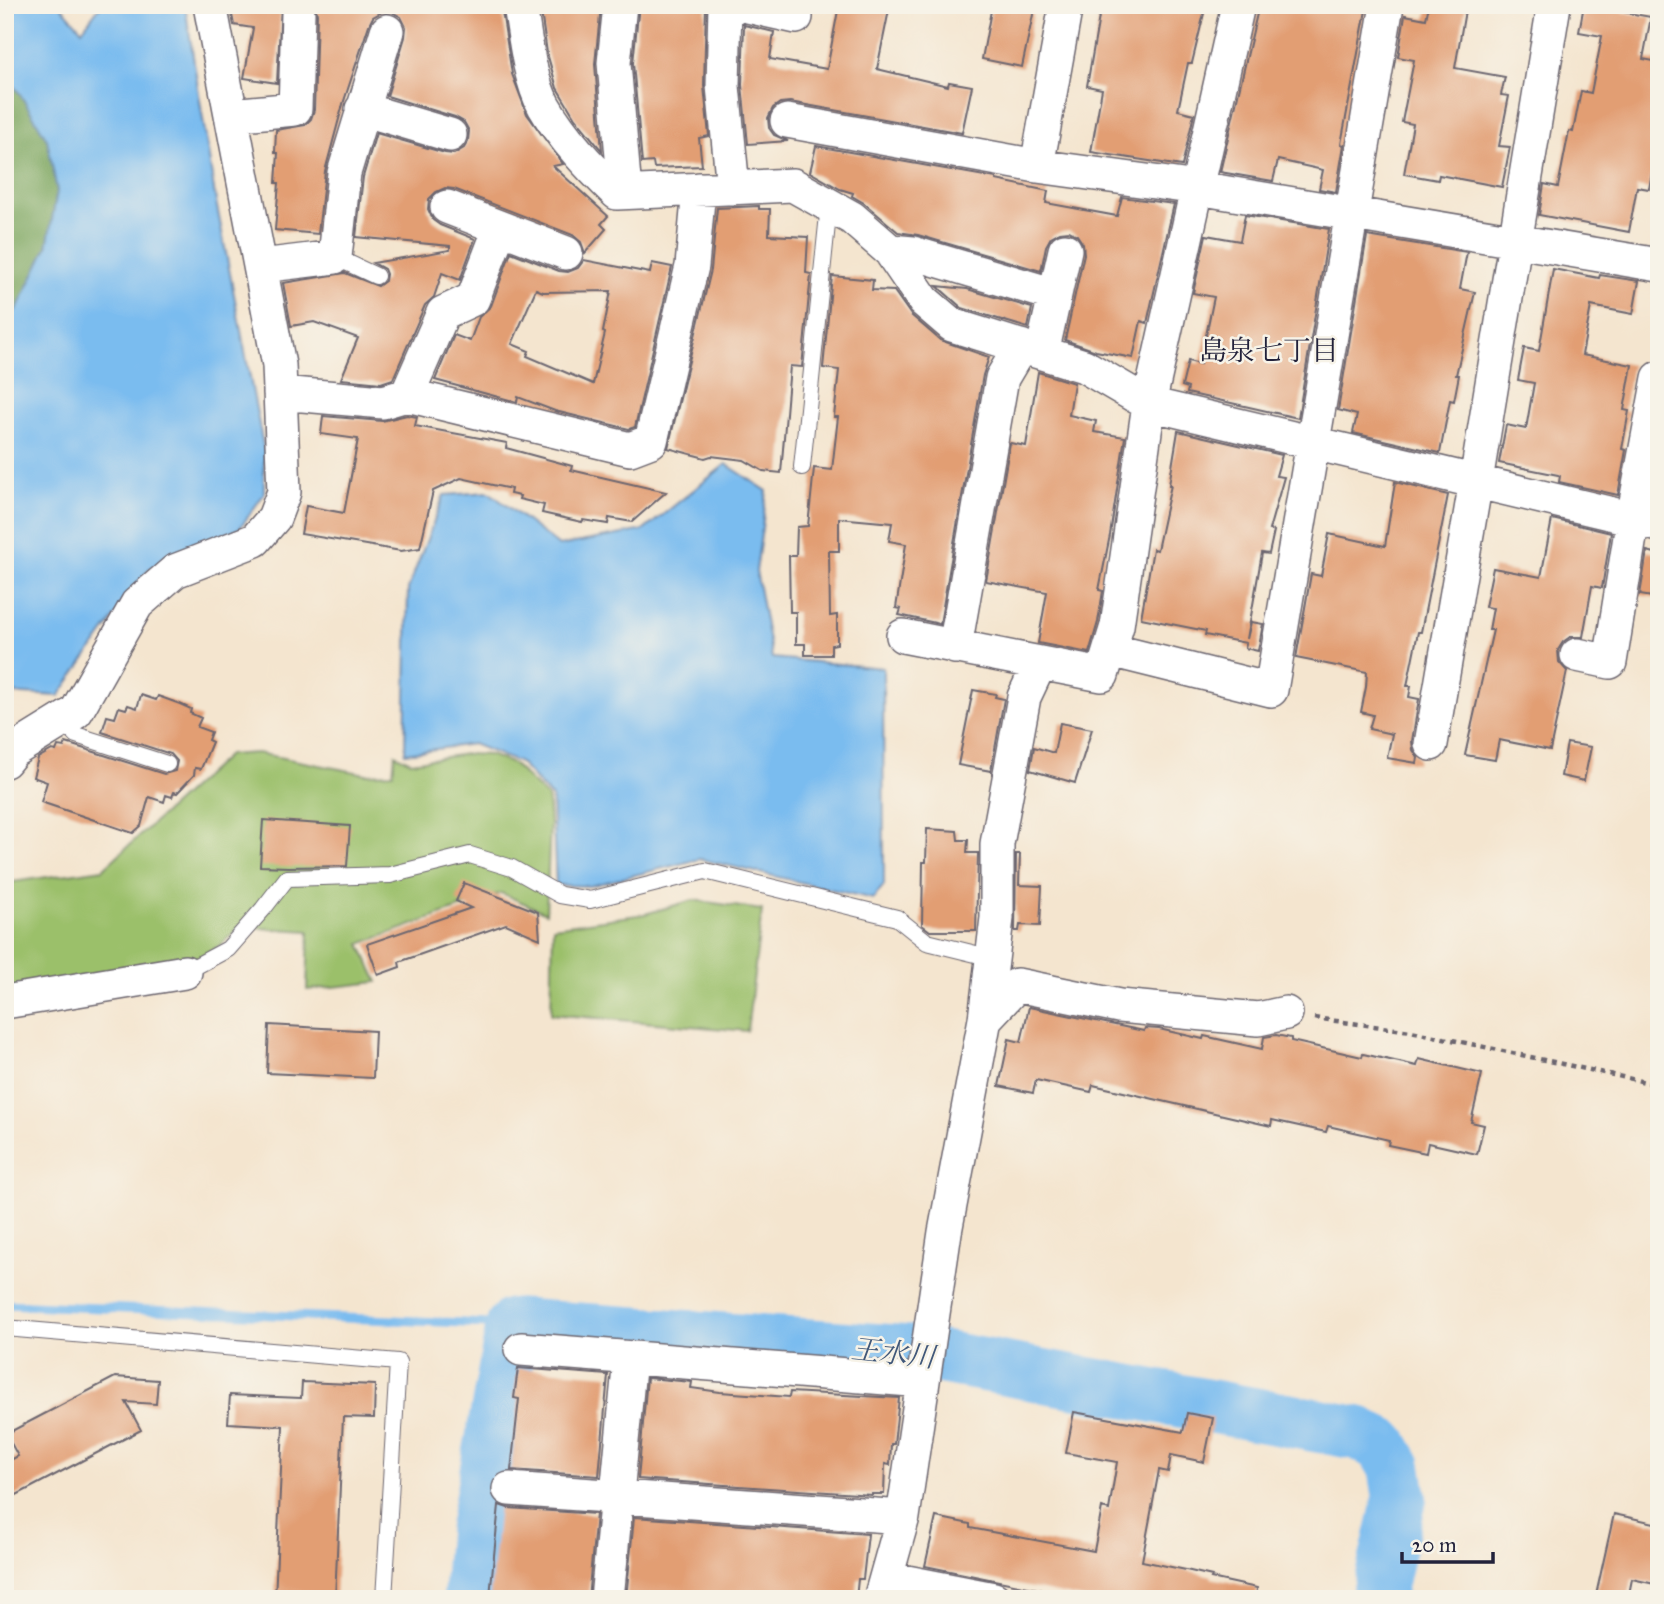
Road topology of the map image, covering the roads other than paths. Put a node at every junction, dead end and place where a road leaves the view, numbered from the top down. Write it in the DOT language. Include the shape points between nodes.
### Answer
graph roads {
  1 [pos="210,5"];
  2 [pos="520,5"];
  3 [pos="620,5"];
  4 [pos="725,5"];
  5 [pos="743,5"];
  6 [pos="1066,5"];
  7 [pos="1238,5"];
  8 [pos="1387,5"];
  9 [pos="1554,5"];
  10 [pos="298,13"];
  11 [pos="796,17"];
  12 [pos="387,31"];
  13 [pos="362,109"];
  14 [pos="231,115"];
  15 [pos="788,121"];
  16 [pos="450,135"];
  17 [pos="1037,166"];
  18 [pos="733,188"];
  19 [pos="1198,188"];
  20 [pos="699,189"];
  21 [pos="625,192"];
  22 [pos="829,205"];
  23 [pos="447,207"];
  24 [pos="1350,214"];
  25 [pos="500,228"];
  26 [pos="1516,241"];
  27 [pos="1065,250"];
  28 [pos="890,251"];
  29 [pos="566,253"];
  30 [pos="335,257"];
  31 [pos="1659,265"];
  32 [pos="261,266"];
  33 [pos="376,276"];
  34 [pos="1055,295"];
  35 [pos="1032,349"];
  36 [pos="1659,378"];
  37 [pos="280,393"];
  38 [pos="407,395"];
  39 [pos="1149,404"];
  40 [pos="1313,443"];
  41 [pos="802,467"];
  42 [pos="1476,481"];
  43 [pos="1646,522"];
  44 [pos="902,636"];
  45 [pos="956,647"];
  46 [pos="1110,650"];
  47 [pos="1577,654"];
  48 [pos="1040,663"];
  49 [pos="64,721"];
  50 [pos="1431,744"];
  51 [pos="8,754"];
  52 [pos="167,764"];
  53 [pos="992,958"];
  54 [pos="185,972"];
  55 [pos="5,1002"];
  56 [pos="1286,1013"];
  57 [pos="985,1018"];
  58 [pos="5,1328"];
  59 [pos="522,1349"];
  60 [pos="629,1358"];
  61 [pos="923,1381"];
  62 [pos="509,1489"];
  63 [pos="615,1497"];
  64 [pos="903,1517"];
  65 [pos="883,1588"];
  66 [pos="384,1599"];
  67 [pos="607,1599"];
  68 [pos="994,1599"];
  1 -- 14 [label="street"];
  2 -- 21 [label="street" via="530,64 543,104 586,164 617,193"];
  3 -- 21 [label="street" via="614,63"];
  4 -- 18 [label="street" via="723,86"];
  5 -- 11 [label="street"];
  6 -- 17 [label="street"];
  7 -- 19 [label="street"];
  8 -- 24 [label="street"];
  9 -- 26 [label="street"];
  10 -- 14 [label="street" via="295,109"];
  12 -- 13 [label="street"];
  13 -- 16 [label="street"];
  13 -- 30 [label="street" via="344,173"];
  14 -- 32 [label="street"];
  15 -- 17 [label="street"];
  17 -- 19 [label="street"];
  18 -- 20 [label="street"];
  18 -- 22 [label="street" via="793,185"];
  19 -- 24 [label="street"];
  19 -- 39 [label="street"];
  20 -- 21 [label="street"];
  20 -- 38 [label="street" via="692,266 651,441 630,449"];
  22 -- 28 [label="street"];
  22 -- 41 [label="lane"];
  23 -- 25 [label="street"];
  24 -- 26 [label="street"];
  24 -- 40 [label="street"];
  25 -- 29 [label="street"];
  25 -- 38 [label="street" via="473,299 443,313"];
  26 -- 31 [label="street"];
  26 -- 42 [label="street"];
  27 -- 34 [label="street"];
  28 -- 34 [label="street" via="913,253"];
  28 -- 35 [label="street" via="924,301 952,325"];
  30 -- 32 [label="street"];
  30 -- 33 [label="lane"];
  32 -- 37 [label="street"];
  34 -- 35 [label="street"];
  35 -- 39 [label="street" via="1084,366"];
  35 -- 45 [label="street" via="1002,378"];
  36 -- 43 [label="street"];
  37 -- 38 [label="street" via="383,402"];
  37 -- 49 [label="street" via="284,492 274,518 255,540 175,571 137,604 76,712"];
  39 -- 40 [label="street"];
  39 -- 46 [label="street"];
  40 -- 42 [label="street"];
  40 -- 46 [label="street" via="1270,690"];
  42 -- 43 [label="street"];
  42 -- 50 [label="street"];
  43 -- 47 [label="street" via="1610,662"];
  44 -- 45 [label="street"];
  45 -- 48 [label="street"];
  46 -- 48 [label="street" via="1102,675"];
  48 -- 53 [label="street" via="1024,697 997,844"];
  49 -- 51 [label="street"];
  49 -- 52 [label="lane" via="76,735"];
  53 -- 54 [label="lane" via="927,942 897,918 705,871 590,900 560,895 512,868 470,855 390,875 286,878 228,949"];
  53 -- 57 [label="street"];
  54 -- 55 [label="street"];
  56 -- 57 [label="street" via="1258,1020 1119,1006 1017,985"];
  57 -- 61 [label="street"];
  58 -- 66 [label="lane" via="398,1362"];
  59 -- 60 [label="street"];
  60 -- 61 [label="street"];
  60 -- 63 [label="street"];
  61 -- 64 [label="street"];
  62 -- 63 [label="street"];
  63 -- 64 [label="street"];
  63 -- 67 [label="street"];
  64 -- 65 [label="street"];
  65 -- 68 [label="street"];
}
